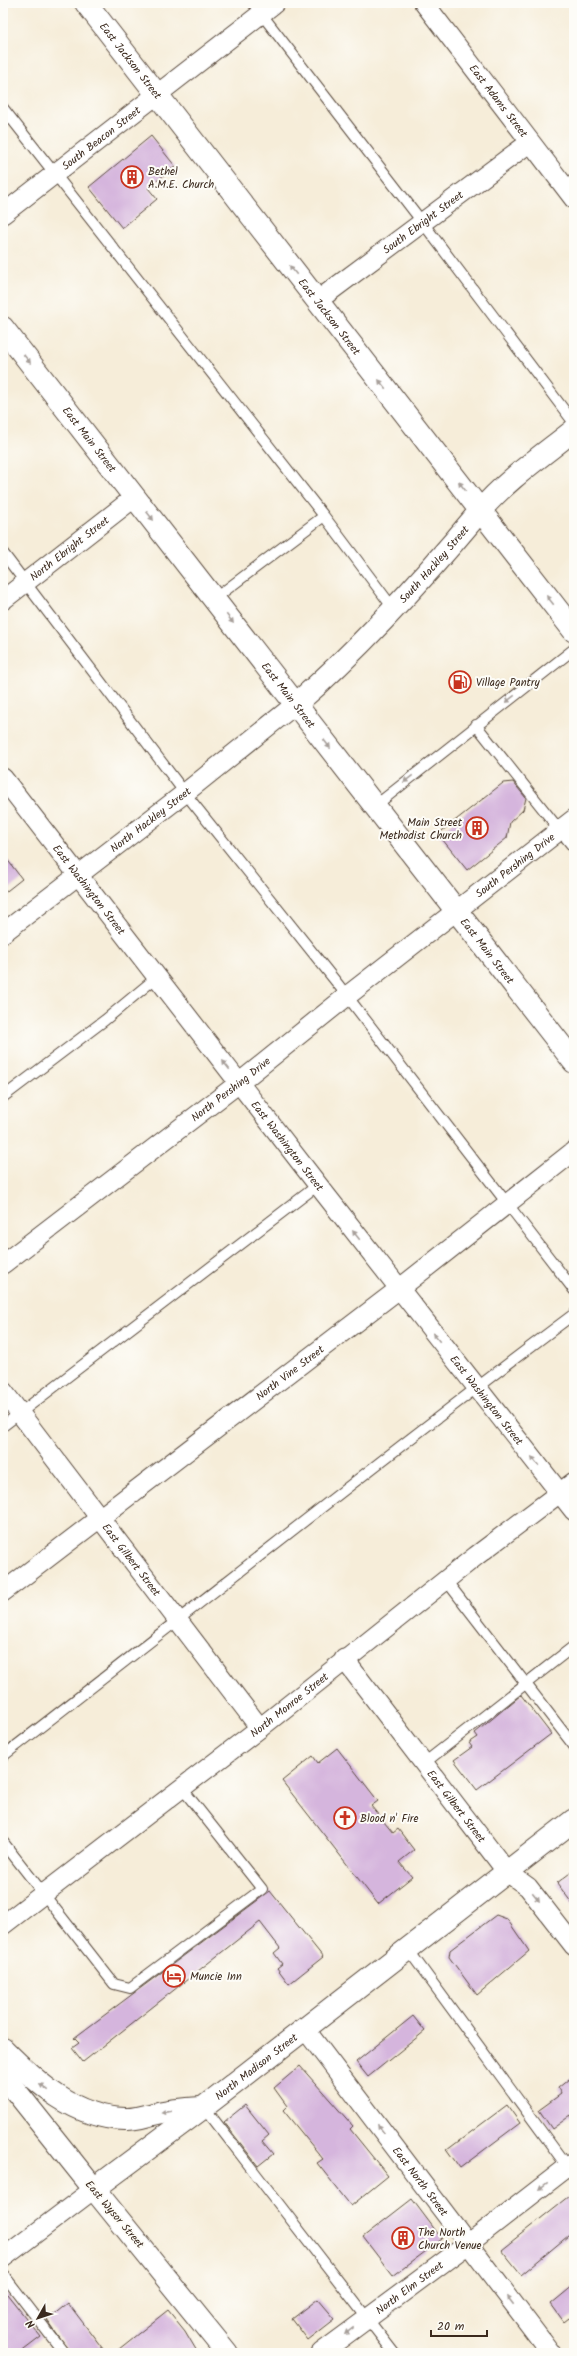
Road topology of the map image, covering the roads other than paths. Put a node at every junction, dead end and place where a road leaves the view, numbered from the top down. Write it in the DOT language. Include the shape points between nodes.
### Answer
graph roads {
  1 [pos="86,3"];
  2 [pos="424,3"];
  3 [pos="263,6"];
  4 [pos="157,94"];
  5 [pos="3,108"];
  6 [pos="529,143"];
  7 [pos="56,175"];
  8 [pos="574,199"];
  9 [pos="3,214"];
  10 [pos="423,223"];
  11 [pos="317,301"];
  12 [pos="3,328"];
  13 [pos="574,423"];
  14 [pos="574,430"];
  15 [pos="135,497"];
  16 [pos="480,510"];
  17 [pos="324,516"];
  18 [pos="3,553"];
  19 [pos="26,582"];
  20 [pos="214,599"];
  21 [pos="3,600"];
  22 [pos="393,608"];
  23 [pos="574,631"];
  24 [pos="574,649"];
  25 [pos="297,703"];
  26 [pos="476,725"];
  27 [pos="3,778"];
  28 [pos="185,793"];
  29 [pos="375,806"];
  30 [pos="567,824"];
  31 [pos="574,848"];
  32 [pos="79,875"];
  33 [pos="457,912"];
  34 [pos="3,933"];
  35 [pos="157,977"];
  36 [pos="347,996"];
  37 [pos="574,1062"];
  38 [pos="240,1083"];
  39 [pos="3,1097"];
  40 [pos="574,1152"];
  41 [pos="318,1185"];
  42 [pos="508,1203"];
  43 [pos="3,1264"];
  44 [pos="399,1289"];
  45 [pos="574,1290"];
  46 [pos="574,1314"];
  47 [pos="476,1387"];
  48 [pos="3,1390"];
  49 [pos="20,1413"];
  50 [pos="3,1426"];
  51 [pos="566,1487"];
  52 [pos="574,1511"];
  53 [pos="99,1518"];
  54 [pos="445,1580"];
  55 [pos="3,1592"];
  56 [pos="178,1622"];
  57 [pos="574,1646"];
  58 [pos="344,1659"];
  59 [pos="526,1684"];
  60 [pos="260,1728"];
  61 [pos="574,1746"];
  62 [pos="3,1756"];
  63 [pos="423,1764"];
  64 [pos="181,1787"];
  65 [pos="574,1820"];
  66 [pos="3,1842"];
  67 [pos="507,1872"];
  68 [pos="44,1895"];
  69 [pos="3,1925"];
  70 [pos="574,1946"];
  71 [pos="407,1948"];
  72 [pos="305,2029"];
  73 [pos="3,2049"];
  74 [pos="3,2075"];
  75 [pos="204,2108"];
  76 [pos="572,2169"];
  77 [pos="94,2189"];
  78 [pos="468,2244"];
  79 [pos="3,2258"];
  80 [pos="3,2274"];
  81 [pos="368,2317"];
  82 [pos="64,2353"];
  83 [pos="228,2353"];
  84 [pos="321,2353"];
  85 [pos="394,2353"];
  86 [pos="551,2353"];
  1 -- 4 [label="main road, East Jackson Street"];
  2 -- 6 [label="street, East Adams Street"];
  3 -- 4 [label="street, South Beacon Street"];
  3 -- 10 [label="lane"];
  4 -- 7 [label="street, South Beacon Street"];
  11 -- 4 [label="main road, East Jackson Street, one-way"];
  5 -- 7 [label="lane"];
  6 -- 8 [label="street, East Adams Street"];
  6 -- 10 [label="street, South Ebright Street"];
  7 -- 9 [label="street, South Beacon Street"];
  7 -- 17 [label="lane"];
  10 -- 11 [label="street, South Ebright Street"];
  10 -- 13 [label="lane"];
  16 -- 11 [label="main road, East Jackson Street, one-way"];
  12 -- 15 [label="main road, East Main Street, one-way"];
  14 -- 16 [label="main road, South Hackley Street" via="507,484"];
  15 -- 19 [label="street, North Ebright Street"];
  15 -- 20 [label="main road, East Main Street, one-way"];
  16 -- 22 [label="main road, South Hackley Street" via="447,552"];
  23 -- 16 [label="main road, East Jackson Street, one-way"];
  17 -- 20 [label="lane"];
  17 -- 22 [label="lane"];
  18 -- 19 [label="lane"];
  19 -- 21 [label="street, North Ebright Street"];
  19 -- 28 [label="lane"];
  20 -- 25 [label="main road, East Main Street, one-way"];
  22 -- 25 [label="main road, South Hackley Street" via="330,674"];
  24 -- 26 [label="lane, one-way"];
  25 -- 28 [label="street, North Hackley Street"];
  25 -- 29 [label="main road, East Main Street, one-way"];
  26 -- 29 [label="lane, one-way"];
  26 -- 30 [label="lane"];
  27 -- 32 [label="street, East Washington Street"];
  28 -- 32 [label="street, North Hackley Street"];
  28 -- 36 [label="lane"];
  29 -- 33 [label="main road, East Main Street"];
  30 -- 31 [label="lane"];
  30 -- 33 [label="street, South Pershing Drive"];
  32 -- 34 [label="street, North Hackley Street"];
  32 -- 35 [label="street, East Washington Street"];
  33 -- 36 [label="street, North Pershing Drive"];
  33 -- 37 [label="main road, East Main Street"];
  38 -- 35 [label="street, East Washington Street, one-way"];
  35 -- 39 [label="lane"];
  36 -- 38 [label="street, North Pershing Drive"];
  36 -- 42 [label="lane"];
  38 -- 41 [label="street, East Washington Street"];
  38 -- 43 [label="street, North Pershing Drive"];
  40 -- 42 [label="street, North Vine Street"];
  44 -- 41 [label="street, East Washington Street, one-way"];
  41 -- 49 [label="lane"];
  42 -- 44 [label="street, North Vine Street"];
  42 -- 45 [label="lane"];
  47 -- 44 [label="street, East Washington Street, one-way"];
  44 -- 53 [label="street, North Vine Street"];
  46 -- 47 [label="lane"];
  51 -- 47 [label="street, East Washington Street, one-way"];
  47 -- 56 [label="lane"];
  48 -- 49 [label="street, East Gilbert Street"];
  49 -- 50 [label="lane"];
  49 -- 53 [label="street, East Gilbert Street"];
  51 -- 52 [label="street, East Washington Street"];
  51 -- 54 [label="street, North Monroe Street"];
  53 -- 55 [label="street, North Vine Street"];
  53 -- 56 [label="street, East Gilbert Street"];
  54 -- 58 [label="street, North Monroe Street"];
  54 -- 59 [label="lane"];
  56 -- 60 [label="street, East Gilbert Street"];
  56 -- 62 [label="lane"];
  57 -- 59 [label="lane"];
  58 -- 60 [label="street, North Monroe Street"];
  58 -- 63 [label="street, East Gilbert Street"];
  59 -- 61 [label="lane"];
  59 -- 63 [label="lane"];
  60 -- 64 [label="street, North Monroe Street"];
  63 -- 67 [label="street, East Gilbert Street"];
  64 -- 68 [label="street, North Monroe Street"];
  64 -- 68 [label="lane" via="262,1889 130,1988 114,1984"];
  65 -- 67 [label="main road, North Madison Street"];
  66 -- 68 [label="lane"];
  67 -- 70 [label="street, East Gilbert Street, one-way" via="528,1887"];
  67 -- 71 [label="main road, North Madison Street"];
  68 -- 69 [label="street, North Monroe Street"];
  71 -- 72 [label="main road, North Madison Street"];
  71 -- 76 [label="lane"];
  72 -- 75 [label="main road, North Madison Street"];
  78 -- 72 [label="street, East North Street, one-way"];
  75 -- 73 [label="main road, one-way" via="160,2112 125,2119 93,2114 69,2104 46,2089"];
  74 -- 77 [label="main road, East Wysor Street"];
  75 -- 77 [label="main road, North Madison Street"];
  75 -- 81 [label="lane" via="325,2266"];
  76 -- 78 [label="street, North Elm Street, one-way"];
  77 -- 79 [label="street, North Madison Street"];
  77 -- 83 [label="main road, East Wysor Street"];
  78 -- 81 [label="street, North Elm Street"];
  86 -- 78 [label="street, East North Street, one-way"];
  80 -- 82 [label="lane"];
  81 -- 84 [label="street, North Elm Street, one-way"];
  81 -- 85 [label="lane"];
}
